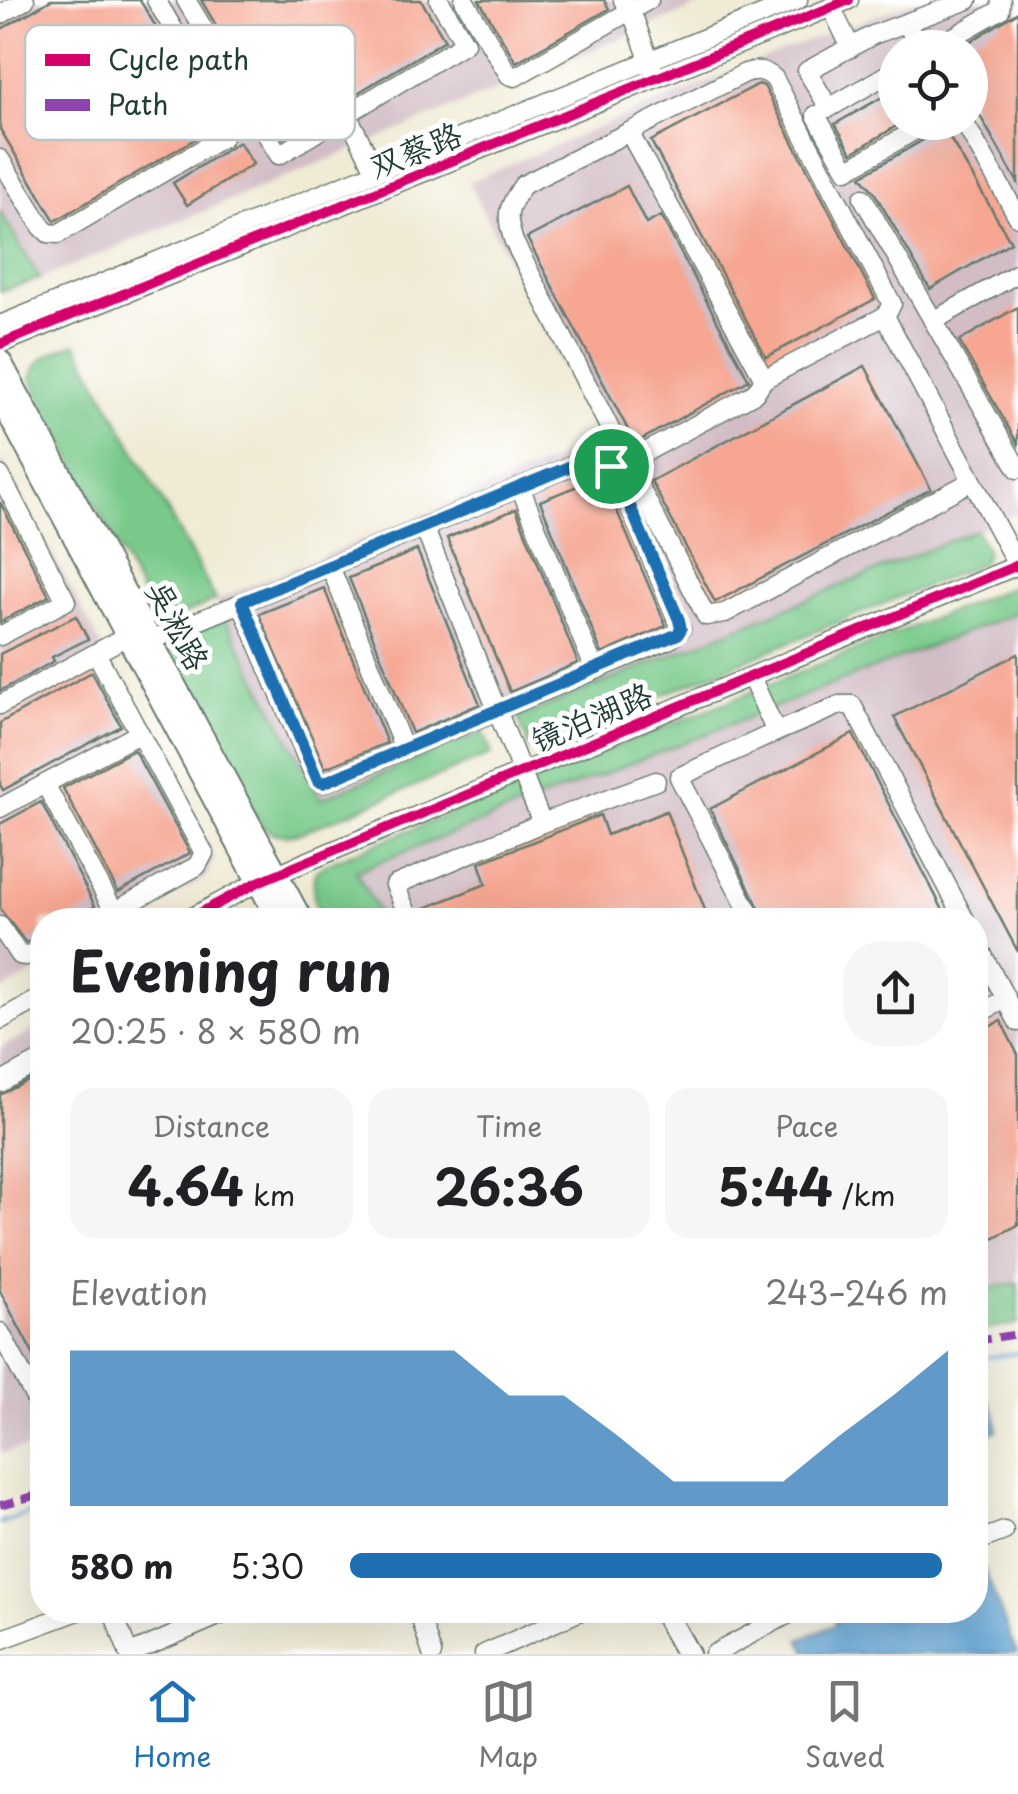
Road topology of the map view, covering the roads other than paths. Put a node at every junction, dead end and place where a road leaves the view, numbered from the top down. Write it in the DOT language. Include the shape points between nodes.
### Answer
graph roads {
  1 [pos="25,0"];
  2 [pos="156,0"];
  3 [pos="186,0"];
  4 [pos="439,0"];
  5 [pos="464,0"];
  6 [pos="649,0"];
  7 [pos="798,0"];
  8 [pos="849,0"];
  9 [pos="968,0"];
  10 [pos="1002,0"];
  11 [pos="626,6"];
  12 [pos="831,8"];
  13 [pos="0,15"];
  14 [pos="906,23"];
  15 [pos="171,25"];
  16 [pos="201,25"];
  17 [pos="910,30"];
  18 [pos="965,30"];
  19 [pos="852,48"];
  20 [pos="653,69"];
  21 [pos="878,80"];
  22 [pos="355,109"];
  23 [pos="816,115"];
  24 [pos="355,130"];
  25 [pos="629,132"];
  26 [pos="218,140"];
  27 [pos="270,140"];
  28 [pos="304,140"];
  29 [pos="898,140"];
  30 [pos="974,140"];
  31 [pos="0,159"];
  32 [pos="376,172"];
  33 [pos="863,198"];
  34 [pos="1018,217"];
  35 [pos="1018,272"];
  36 [pos="885,316"];
  37 [pos="934,321"];
  38 [pos="0,325"];
  39 [pos="0,344"];
  40 [pos="0,362"];
  41 [pos="764,379"];
  42 [pos="0,397"];
  43 [pos="628,462"];
  44 [pos="1018,469"];
  45 [pos="0,475"];
  46 [pos="972,481"];
  47 [pos="520,487"];
  48 [pos="424,527"];
  49 [pos="1018,565"];
  50 [pos="330,566"];
  51 [pos="242,602"];
  52 [pos="0,636"];
  53 [pos="138,641"];
  54 [pos="96,652"];
  55 [pos="595,670"];
  56 [pos="750,676"];
  57 [pos="0,704"];
  58 [pos="497,710"];
  59 [pos="776,732"];
  60 [pos="140,733"];
  61 [pos="404,749"];
  62 [pos="522,772"];
  63 [pos="656,781"];
  64 [pos="46,784"];
  65 [pos="0,808"];
  66 [pos="542,823"];
  67 [pos="268,878"];
  68 [pos="107,908"];
  69 [pos="126,908"];
  70 [pos="210,908"];
  71 [pos="276,908"];
  72 [pos="292,908"];
  73 [pos="405,908"];
  74 [pos="746,908"];
  75 [pos="959,908"];
  76 [pos="0,926"];
  77 [pos="30,955"];
  78 [pos="988,965"];
  79 [pos="1006,999"];
  80 [pos="30,1004"];
  81 [pos="988,1008"];
  82 [pos="0,1020"];
  83 [pos="1018,1022"];
  84 [pos="30,1067"];
  85 [pos="0,1083"];
  86 [pos="0,1332"];
  87 [pos="30,1388"];
  88 [pos="1004,1531"];
  89 [pos="988,1537"];
  90 [pos="46,1623"];
  91 [pos="117,1623"];
  92 [pos="202,1623"];
  93 [pos="422,1623"];
  94 [pos="554,1623"];
  95 [pos="670,1623"];
  96 [pos="772,1623"];
  97 [pos="0,1640"];
  98 [pos="129,1654"];
  99 [pos="432,1654"];
  100 [pos="484,1654"];
  101 [pos="688,1654"];
  102 [pos="714,1654"];
  1 -- 13 [label="street"];
  2 -- 15 [label="street"];
  3 -- 16 [label="street"];
  4 -- 22 [label="street" via="465,42"];
  5 -- 11 [label="street" via="515,77"];
  6 -- 11 [label="street"];
  7 -- 20 [label="street, 双蔡路"];
  8 -- 12 [label="street, 双蔡路"];
  9 -- 14 [label="street"];
  10 -- 18 [label="street" via="1000,10"];
  11 -- 20 [label="street"];
  12 -- 19 [label="street"];
  12 -- 20 [label="street, 双蔡路"];
  14 -- 17 [label="street"];
  14 -- 19 [label="street"];
  19 -- 21 [label="street" via="808,71 829,108"];
  20 -- 32 [label="street, 双蔡路"];
  20 -- 39 [label="street, 双蔡路"];
  23 -- 29 [label="street" via="847,170"];
  24 -- 32 [label="street"];
  25 -- 36 [label="street" via="745,73 768,73 892,304"];
  25 -- 41 [label="street"];
  25 -- 43 [label="street" via="523,185 506,219"];
  26 -- 31 [label="street" via="58,234 42,227"];
  27 -- 28 [label="street" via="279,155"];
  30 -- 34 [label="street"];
  32 -- 38 [label="street, 双蔡路"];
  33 -- 37 [label="street"];
  35 -- 37 [label="street"];
  36 -- 41 [label="street"];
  36 -- 46 [label="street"];
  37 -- 44 [label="street"];
  40 -- 53 [label="main road, 吴淞路"];
  41 -- 43 [label="street" via="755,393"];
  42 -- 53 [label="main road, 吴淞路"];
  43 -- 46 [label="street" via="706,616 725,613"];
  45 -- 52 [label="street" via="66,601"];
  46 -- 49 [label="street"];
  47 -- 48 [label="street"];
  47 -- 55 [label="street"];
  47 -- 55 [label="street" via="600,454 606,458 679,620 681,629 672,638"];
  48 -- 50 [label="street"];
  48 -- 58 [label="street"];
  49 -- 56 [label="street, 镜泊湖路"];
  50 -- 51 [label="street"];
  50 -- 61 [label="street"];
  51 -- 53 [label="street"];
  51 -- 61 [label="street" via="318,781"];
  53 -- 54 [label="street"];
  53 -- 67 [label="main road, 吴淞路"];
  54 -- 57 [label="street"];
  54 -- 60 [label="street"];
  55 -- 58 [label="street"];
  56 -- 59 [label="street"];
  56 -- 62 [label="street, 镜泊湖路"];
  58 -- 61 [label="street"];
  58 -- 62 [label="street"];
  59 -- 74 [label="street" via="679,777"];
  59 -- 75 [label="street" via="852,706"];
  60 -- 64 [label="street"];
  60 -- 69 [label="street" via="204,853 197,866"];
  62 -- 66 [label="street"];
  62 -- 67 [label="street, 镜泊湖路"];
  63 -- 66 [label="street"];
  64 -- 65 [label="street"];
  64 -- 68 [label="street"];
  66 -- 73 [label="street" via="395,885"];
  67 -- 70 [label="street, 镜泊湖路"];
  67 -- 71 [label="main road, 吴淞路"];
  67 -- 72 [label="main road, 吴淞路"];
  76 -- 77 [label="street" via="19,955"];
  78 -- 79 [label="street"];
  79 -- 81 [label="street"];
  79 -- 83 [label="street"];
  80 -- 82 [label="street"];
  84 -- 85 [label="street"];
  86 -- 87 [label="street"];
  88 -- 89 [label="street"];
  90 -- 97 [label="street"];
  91 -- 98 [label="street"];
  92 -- 98 [label="street"];
  93 -- 99 [label="street"];
  94 -- 100 [label="street"];
  95 -- 101 [label="main road"];
  96 -- 102 [label="street"];
}
